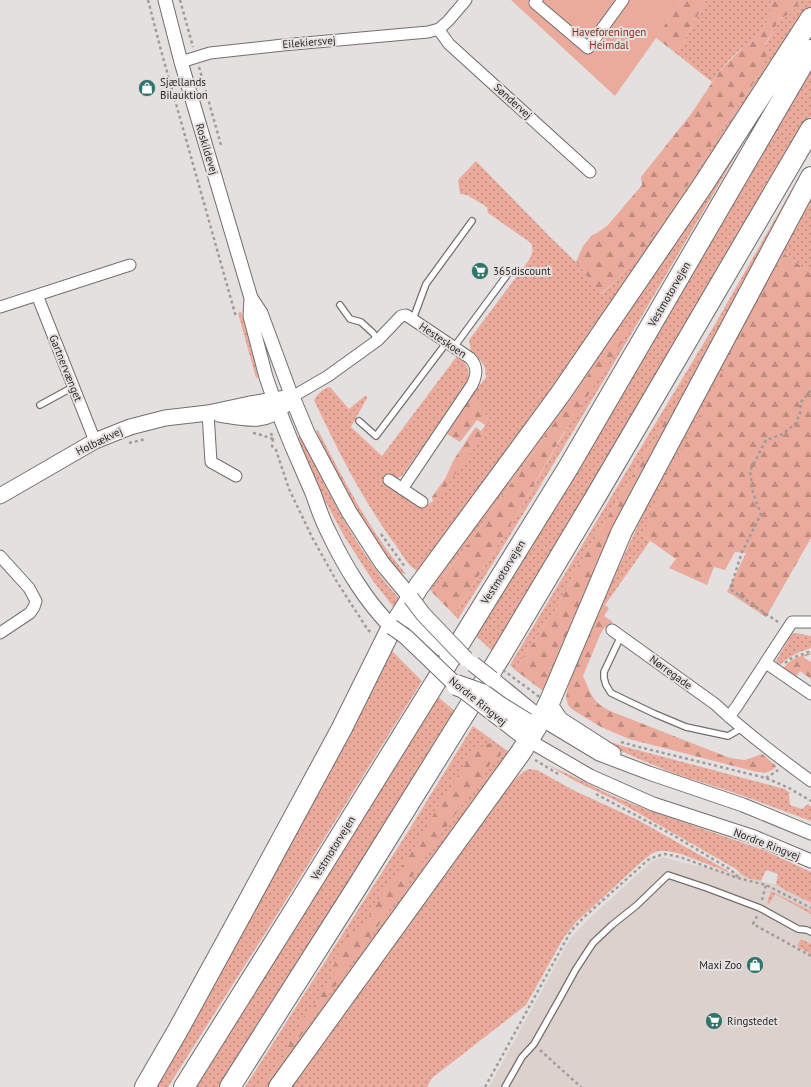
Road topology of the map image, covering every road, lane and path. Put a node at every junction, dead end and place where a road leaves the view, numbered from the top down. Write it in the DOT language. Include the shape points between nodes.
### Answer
graph roads {
  1 [pos="148,0"];
  2 [pos="165,0"];
  3 [pos="180,0"];
  4 [pos="466,0"];
  5 [pos="537,0"];
  6 [pos="623,0"];
  7 [pos="811,18"];
  8 [pos="439,29"];
  9 [pos="811,50"];
  10 [pos="196,58"];
  11 [pos="181,62"];
  12 [pos="811,129"];
  13 [pos="222,150"];
  14 [pos="590,172"];
  15 [pos="811,177"];
  16 [pos="472,221"];
  17 [pos="130,265"];
  18 [pos="507,275"];
  19 [pos="37,295"];
  20 [pos="251,298"];
  21 [pos="340,305"];
  22 [pos="0,306"];
  23 [pos="413,319"];
  24 [pos="237,321"];
  25 [pos="378,340"];
  26 [pos="451,345"];
  27 [pos="74,387"];
  28 [pos="811,390"];
  29 [pos="292,397"];
  30 [pos="40,405"];
  31 [pos="273,409"];
  32 [pos="208,413"];
  33 [pos="359,421"];
  34 [pos="251,433"];
  35 [pos="152,437"];
  36 [pos="273,440"];
  37 [pos="95,441"];
  38 [pos="124,445"];
  39 [pos="236,476"];
  40 [pos="389,480"];
  41 [pos="402,489"];
  42 [pos="0,496"];
  43 [pos="422,502"];
  44 [pos="381,533"];
  45 [pos="312,537"];
  46 [pos="0,556"];
  47 [pos="415,592"];
  48 [pos="811,622"];
  49 [pos="395,624"];
  50 [pos="787,628"];
  51 [pos="0,633"];
  52 [pos="616,633"];
  53 [pos="811,651"];
  54 [pos="466,659"];
  55 [pos="766,663"];
  56 [pos="501,668"];
  57 [pos="777,670"];
  58 [pos="456,685"];
  59 [pos="811,694"];
  60 [pos="547,696"];
  61 [pos="728,717"];
  62 [pos="742,728"];
  63 [pos="529,730"];
  64 [pos="617,740"];
  65 [pos="649,773"];
  66 [pos="561,776"];
  67 [pos="811,781"];
  68 [pos="589,790"];
  69 [pos="811,801"];
  70 [pos="811,833"];
  71 [pos="811,861"];
  72 [pos="811,908"];
  73 [pos="811,932"];
  74 [pos="534,1044"];
  75 [pos="145,1087"];
  76 [pos="184,1087"];
  77 [pos="230,1087"];
  78 [pos="279,1087"];
  79 [pos="505,1087"];
  80 [pos="581,1087"];
  1 -- 24 [label="path"];
  2 -- 11 [label="street, Roskildevej"];
  3 -- 10 [label="path"];
  4 -- 8 [label="street"];
  5 -- 6 [label="street" via="535,3 588,48"];
  7 -- 47 [label="highway" via="703,185 565,387"];
  8 -- 10 [label="street, Eilekiersvej" via="210,53"];
  8 -- 14 [label="street, Søndervej" via="449,44"];
  9 -- 76 [label="highway, Vestmotorvejen" via="568,468"];
  10 -- 11 [label="street, Eilekiersvej"];
  10 -- 13 [label="path"];
  11 -- 20 [label="street, Roskildevej"];
  12 -- 77 [label="highway" via="500,657"];
  15 -- 60 [label="highway" via="622,531"];
  16 -- 23 [label="lane" via="426,284"];
  17 -- 19 [label="street"];
  18 -- 26 [label="lane"];
  19 -- 22 [label="street"];
  19 -- 27 [label="street, Gartnervænget"];
  20 -- 29 [label="street, Roskildevej" via="261,312"];
  20 -- 31 [label="street, Roskildevej" via="250,316"];
  21 -- 25 [label="lane" via="350,319 361,322"];
  23 -- 25 [label="street, Hesteskoen" via="406,315 401,316"];
  23 -- 26 [label="street, Hesteskoen"];
  25 -- 29 [label="street, Hesteskoen" via="328,376"];
  26 -- 33 [label="lane" via="376,436"];
  26 -- 41 [label="street, Hesteskoen" via="473,361 476,368 475,380"];
  27 -- 30 [label="lane"];
  27 -- 37 [label="street, Gartnervænget"];
  28 -- 50 [label="path" via="801,402 796,423 783,434 766,440 750,471 753,493 761,514 742,552 730,589"];
  29 -- 31 [label="main road, Holbækvej"];
  29 -- 47 [label="main road, Nordre Ringvej" via="307,433 349,512 382,563"];
  31 -- 32 [label="main road, Holbækvej" via="254,419"];
  31 -- 36 [label="path"];
  31 -- 49 [label="main road, Nordre Ringvej" via="341,557 377,611"];
  32 -- 37 [label="main road, Holbækvej" via="148,422"];
  32 -- 39 [label="street" via="211,462"];
  34 -- 36 [label="path"];
  35 -- 38 [label="path"];
  36 -- 45 [label="path" via="272,446 276,450 289,489"];
  37 -- 42 [label="main road, Holbækvej"];
  40 -- 41 [label="street"];
  41 -- 43 [label="street"];
  44 -- 47 [label="path"];
  46 -- 51 [label="street" via="36,601 30,613"];
  47 -- 49 [label="highway"];
  47 -- 54 [label="main road, Nordre Ringvej, bridge" via="423,614"];
  48 -- 50 [label="street" via="792,622"];
  49 -- 54 [label="main road" via="405,618 412,621 441,648"];
  49 -- 58 [label="main road, Nordre Ringvej, bridge"];
  49 -- 75 [label="highway" via="342,728"];
  50 -- 55 [label="street"];
  52 -- 61 [label="street, Nørregade" via="715,704"];
  52 -- 62 [label="lane" via="604,672 606,685 611,693 686,727 728,736"];
  53 -- 57 [label="path" via="790,659"];
  54 -- 63 [label="main road, Nordre Ringvej, bridge" via="492,679"];
  55 -- 57 [label="street"];
  55 -- 61 [label="street"];
  56 -- 60 [label="path, bridge"];
  57 -- 59 [label="street"];
  58 -- 63 [label="highway, bridge" via="482,694"];
  60 -- 63 [label="highway"];
  60 -- 65 [label="street" via="561,719"];
  61 -- 62 [label="street, Nørregade"];
  62 -- 67 [label="street, Nørregade"];
  63 -- 65 [label="street, Nordre Ringvej"];
  63 -- 66 [label="path"];
  63 -- 71 [label="street, Nordre Ringvej" via="590,776 652,804 754,837"];
  63 -- 78 [label="highway"];
  64 -- 69 [label="path" via="766,778"];
  65 -- 70 [label="street, Nordre Ringvej" via="744,805"];
  68 -- 72 [label="path" via="673,835 731,870 738,878 766,885"];
  73 -- 74 [label="lane" via="798,929 760,908 668,875 593,943"];
  74 -- 79 [label="lane" via="522,1057"];
  74 -- 80 [label="path"];
}
